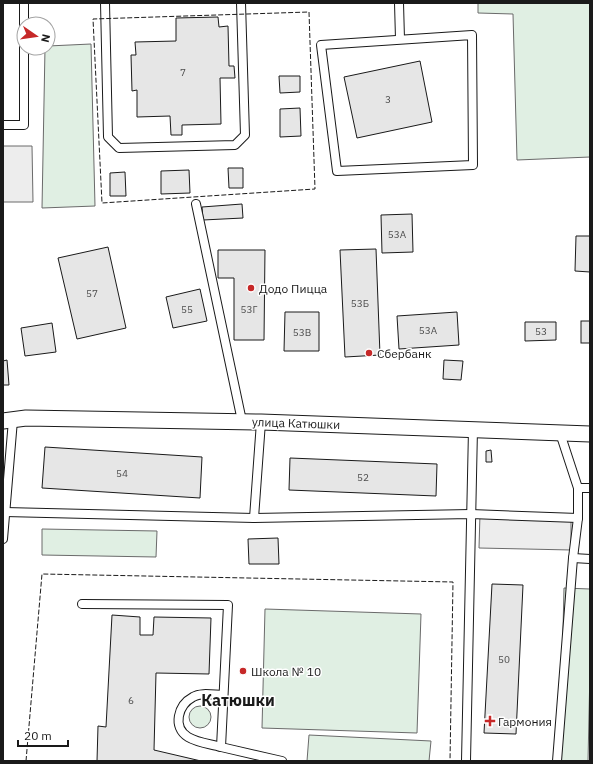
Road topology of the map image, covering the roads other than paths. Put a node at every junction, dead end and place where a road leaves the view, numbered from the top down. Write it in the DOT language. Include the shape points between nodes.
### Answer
graph roads {
  1 [pos="24,3"];
  2 [pos="105,3"];
  3 [pos="242,3"];
  4 [pos="398,3"];
  5 [pos="24,16"];
  6 [pos="400,39"];
  7 [pos="24,56"];
  8 [pos="3,125"];
  9 [pos="196,204"];
  10 [pos="8,420"];
  11 [pos="242,421"];
  12 [pos="261,422"];
  13 [pos="472,429"];
  14 [pos="560,433"];
  15 [pos="590,434"];
  16 [pos="578,488"];
  17 [pos="590,488"];
  18 [pos="5,512"];
  19 [pos="471,514"];
  20 [pos="254,518"];
  21 [pos="578,518"];
  22 [pos="3,539"];
  23 [pos="573,558"];
  24 [pos="590,559"];
  25 [pos="82,604"];
  26 [pos="223,695"];
  27 [pos="221,747"];
  28 [pos="282,761"];
  29 [pos="466,761"];
  30 [pos="557,761"];
  1 -- 5 [label="lane"];
  2 -- 3 [label="lane" via="108,137 119,148 235,145 245,135"];
  4 -- 6 [label="lane"];
  6 -- 6 [label="lane" via="321,45 337,171 474,166 472,35"];
  7 -- 8 [label="lane" via="24,125"];
  9 -- 11 [label="lane"];
  10 -- 11 [label="street, улица Катюшки" via="26,418"];
  10 -- 18 [label="lane"];
  11 -- 12 [label="street, улица Катюшки"];
  12 -- 13 [label="street, улица Катюшки"];
  12 -- 20 [label="lane"];
  13 -- 14 [label="street, улица Катюшки"];
  13 -- 19 [label="lane"];
  14 -- 15 [label="street, улица Катюшки"];
  14 -- 16 [label="lane"];
  16 -- 17 [label="lane"];
  16 -- 21 [label="lane"];
  18 -- 20 [label="lane"];
  18 -- 22 [label="lane"];
  19 -- 20 [label="lane"];
  19 -- 21 [label="lane"];
  19 -- 29 [label="lane"];
  21 -- 23 [label="lane"];
  23 -- 24 [label="lane"];
  23 -- 30 [label="lane"];
  25 -- 26 [label="lane" via="228,606"];
  26 -- 27 [label="lane"];
  26 -- 27 [label="lane" via="194,696 183,704 179,717 180,729 188,737"];
  27 -- 28 [label="lane"];
}
